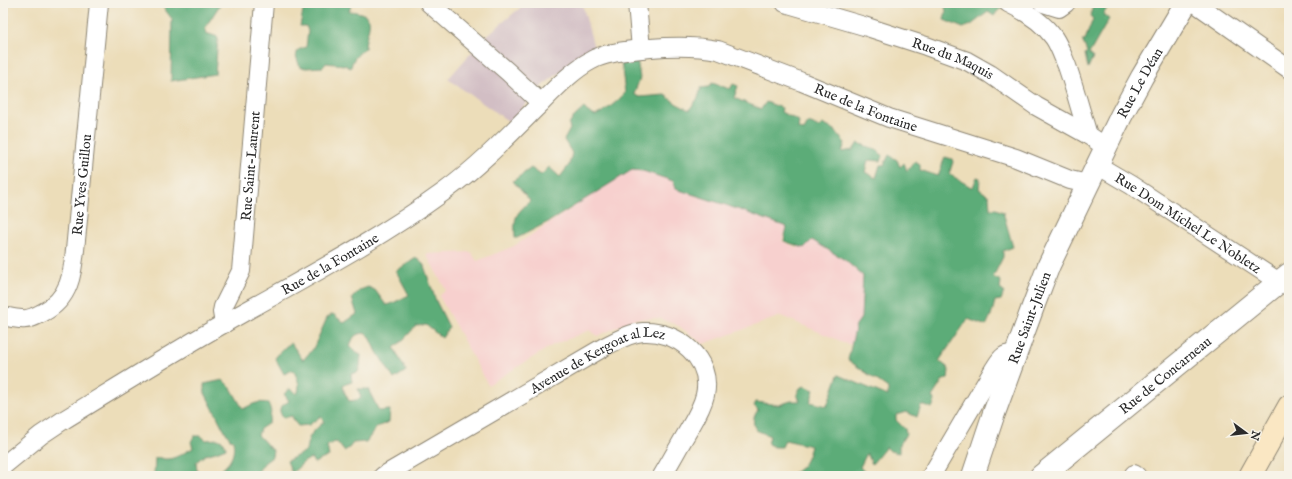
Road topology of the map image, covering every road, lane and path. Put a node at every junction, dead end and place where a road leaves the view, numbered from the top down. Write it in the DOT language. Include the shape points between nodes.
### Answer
graph roads {
  1 [pos="99,3"];
  2 [pos="264,3"];
  3 [pos="429,3"];
  4 [pos="785,3"];
  5 [pos="1043,3"];
  6 [pos="1066,3"];
  7 [pos="1186,3"];
  8 [pos="1195,3"];
  9 [pos="1021,5"];
  10 [pos="637,8"];
  11 [pos="641,49"];
  12 [pos="1289,69"];
  13 [pos="541,103"];
  14 [pos="1088,135"];
  15 [pos="1089,174"];
  16 [pos="1284,278"];
  17 [pos="3,316"];
  18 [pos="224,324"];
  19 [pos="1015,355"];
  20 [pos="1289,406"];
  21 [pos="3,466"];
  22 [pos="383,476"];
  23 [pos="662,476"];
  24 [pos="931,476"];
  25 [pos="973,476"];
  26 [pos="1041,476"];
  27 [pos="1250,476"];
  1 -- 17 [label="street, Rue Yves Guillou" via="73,268 68,287 52,308 29,319"];
  2 -- 18 [label="street, Rue Saint-Laurent" via="241,271 223,306"];
  3 -- 13 [label="street"];
  4 -- 14 [label="street, Rue du Maquis" via="871,28 967,61 1036,106"];
  5 -- 6 [label="street" via="1059,8"];
  7 -- 15 [label="street, Rue Le Déan"];
  8 -- 12 [label="street"];
  9 -- 14 [label="street" via="1051,33 1058,44"];
  10 -- 11 [label="street"];
  11 -- 13 [label="street, Rue de la Fontaine" via="594,58"];
  11 -- 15 [label="street, Rue de la Fontaine" via="694,47 718,50 889,118 1021,160"];
  13 -- 18 [label="street, Rue de la Fontaine" via="479,163 444,192 367,243"];
  14 -- 15 [label="street, Rue du Maquis"];
  15 -- 16 [label="street, Rue Dom Michel Le Nobletz" via="1131,185"];
  15 -- 19 [label="street, Rue Saint-Julien" via="1049,265"];
  16 -- 26 [label="street, Rue de Concarneau"];
  18 -- 21 [label="street, Rue de la Fontaine" via="62,421"];
  19 -- 24 [label="street" via="1004,355 994,369"];
  19 -- 25 [label="street, Rue Saint-Julien"];
  20 -- 27 [label="main road"];
  22 -- 23 [label="street, Avenue de Kergoat al Lez" via="604,347 642,332 666,335 678,340 698,358 706,379 705,394 699,412"];
}
